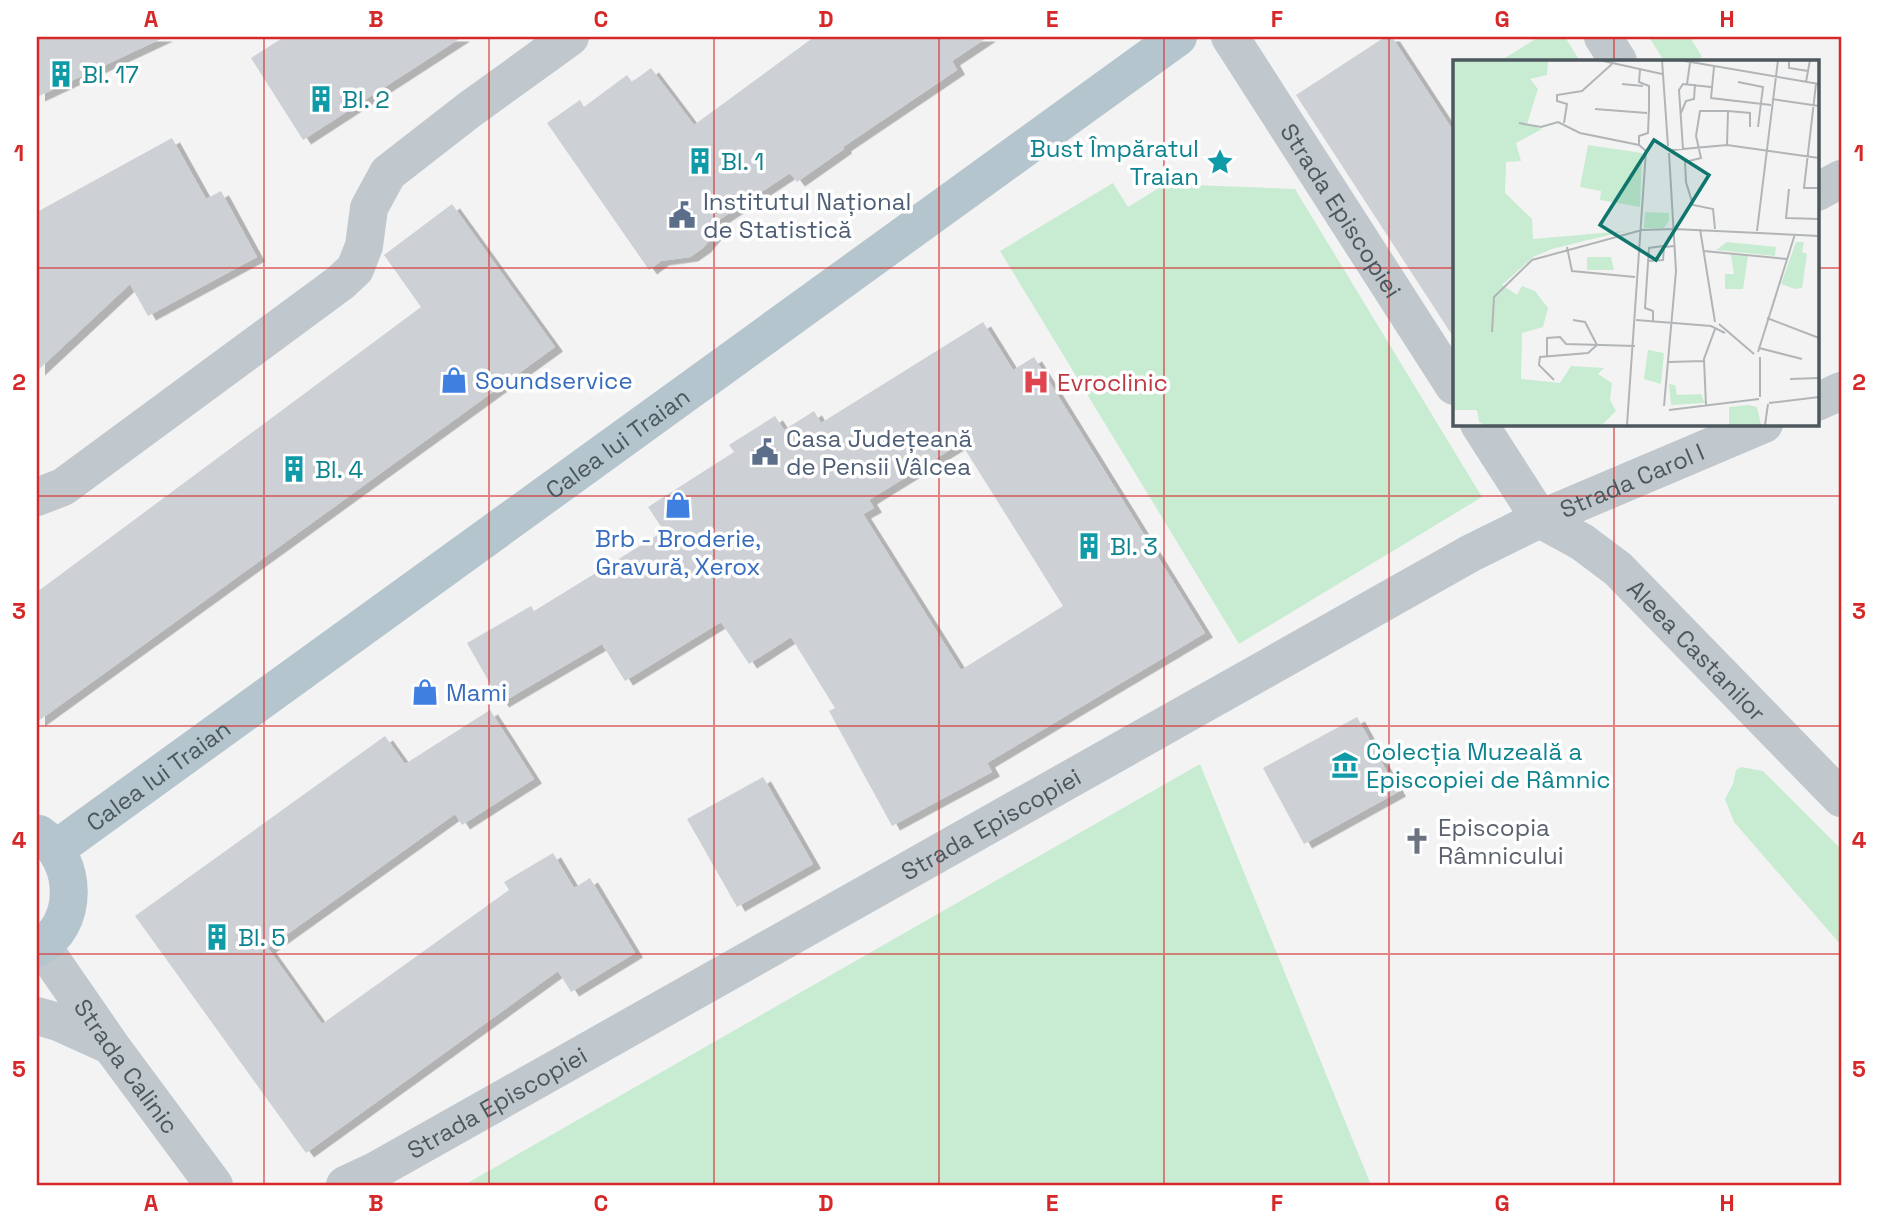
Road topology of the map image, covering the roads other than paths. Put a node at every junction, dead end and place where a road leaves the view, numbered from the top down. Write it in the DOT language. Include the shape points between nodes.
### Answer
graph roads {
  1 [pos="570,37"];
  2 [pos="1178,37"];
  3 [pos="1230,37"];
  4 [pos="1603,37"];
  5 [pos="1617,60"];
  6 [pos="1841,179"];
  7 [pos="1818,191"];
  8 [pos="1453,384"];
  9 [pos="1841,391"];
  10 [pos="1818,402"];
  11 [pos="1480,425"];
  12 [pos="1762,425"];
  13 [pos="37,497"];
  14 [pos="1540,519"];
  15 [pos="1841,798"];
  16 [pos="46,841"];
  17 [pos="39,947"];
  18 [pos="37,1016"];
  19 [pos="111,1046"];
  20 [pos="214,1185"];
  21 [pos="345,1185"];
  1 -- 13 [label="street" via="388,173 369,208 364,246 355,269 340,283 63,487"];
  2 -- 16 [label="main road, Calea lui Traian"];
  3 -- 8 [label="street, Strada Episcopiei"];
  4 -- 5 [label="street"];
  6 -- 7 [label="street"];
  9 -- 10 [label="street"];
  11 -- 14 [label="street"];
  12 -- 14 [label="street, Strada Carol I"];
  14 -- 15 [label="street, Aleea Castanilor" via="1618,569"];
  14 -- 21 [label="street, Strada Episcopiei" via="1471,553"];
  16 -- 17 [label="main road, Calea lui Traian" via="66,869 70,890 67,911 57,930"];
  17 -- 19 [label="street, Strada Calinic"];
  18 -- 19 [label="street"];
  19 -- 20 [label="street, Strada Calinic"];
}
